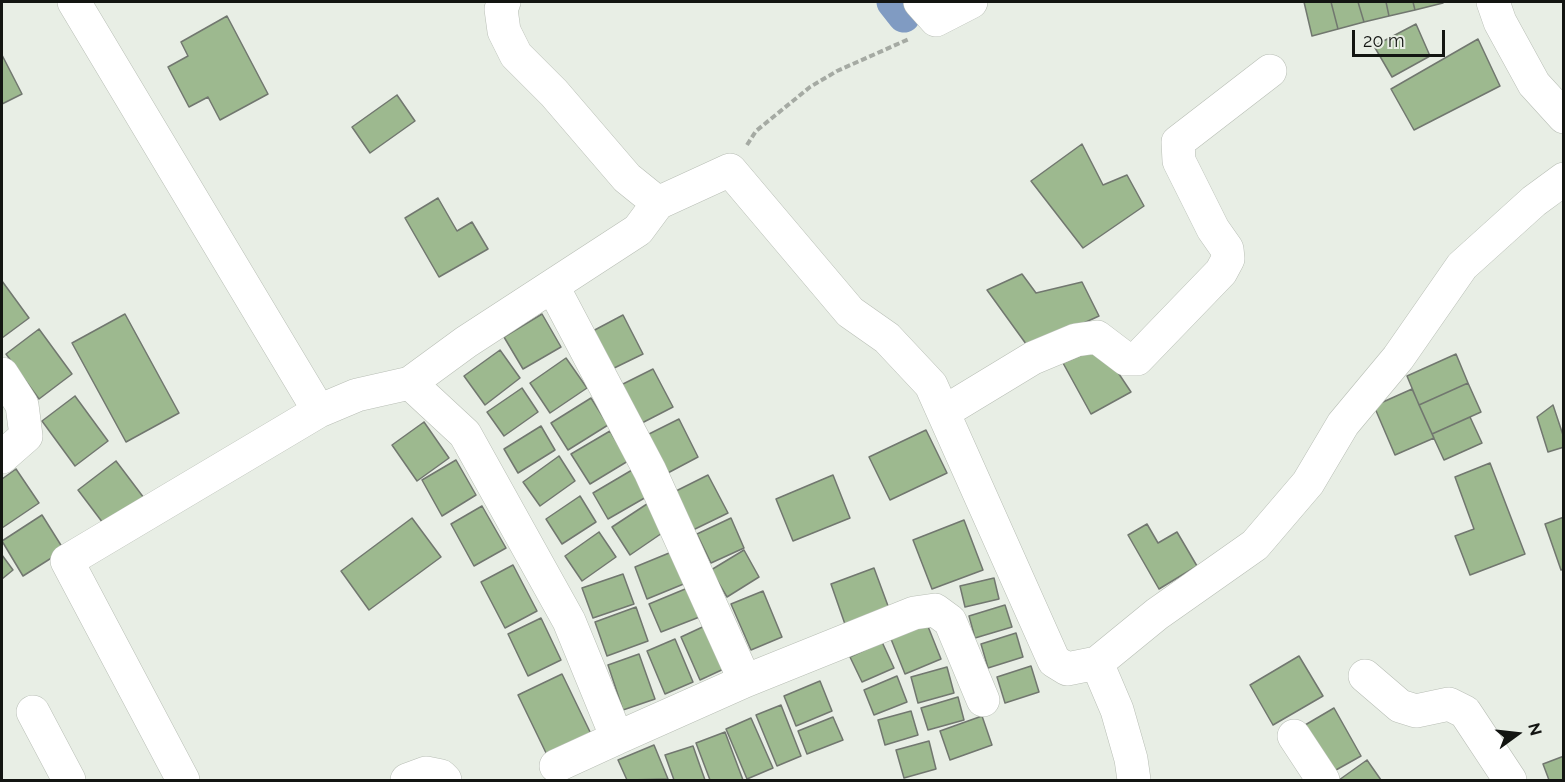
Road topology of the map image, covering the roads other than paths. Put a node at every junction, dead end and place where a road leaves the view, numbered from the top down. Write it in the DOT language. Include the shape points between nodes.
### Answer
graph roads {
  1 [pos="74,2"];
  2 [pos="504,2"];
  3 [pos="971,2"];
  4 [pos="1493,2"];
  5 [pos="928,11"];
  6 [pos="1270,71"];
  7 [pos="1563,117"];
  8 [pos="1563,179"];
  9 [pos="658,202"];
  10 [pos="553,287"];
  11 [pos="2,374"];
  12 [pos="410,383"];
  13 [pos="319,411"];
  14 [pos="944,412"];
  15 [pos="2,457"];
  16 [pos="1097,663"];
  17 [pos="1365,676"];
  18 [pos="745,681"];
  19 [pos="983,700"];
  20 [pos="33,712"];
  21 [pos="1294,736"];
  22 [pos="617,738"];
  23 [pos="556,766"];
  24 [pos="69,780"];
  25 [pos="183,780"];
  26 [pos="407,780"];
  27 [pos="445,780"];
  28 [pos="1134,780"];
  29 [pos="1323,780"];
  30 [pos="1510,780"];
  1 -- 13 [label="street"];
  2 -- 9 [label="street" via="504,31 516,55 627,178"];
  3 -- 5 [label="street"];
  4 -- 7 [label="street" via="1534,84"];
  6 -- 14 [label="street" via="1178,142 1179,161 1227,249 1228,260 1221,272 1137,359 1126,359 1097,337 1076,340 1033,358"];
  8 -- 16 [label="street" via="1462,266 1398,358 1343,424 1308,483 1255,545 1157,614"];
  9 -- 10 [label="street" via="638,230"];
  9 -- 14 [label="street" via="730,170 850,312 888,338 931,386"];
  10 -- 12 [label="street"];
  10 -- 18 [label="street" via="650,471"];
  11 -- 15 [label="street" via="22,405 26,436"];
  12 -- 13 [label="street" via="357,395"];
  12 -- 22 [label="street" via="465,434 569,621"];
  13 -- 25 [label="street" via="67,561"];
  14 -- 16 [label="street" via="1054,661 1067,669"];
  16 -- 28 [label="street" via="1117,710"];
  17 -- 30 [label="street" via="1400,706 1416,711 1449,704 1465,712"];
  18 -- 19 [label="street" via="914,613 935,610 950,621"];
  18 -- 22 [label="street"];
  20 -- 24 [label="street"];
  21 -- 29 [label="street"];
  22 -- 23 [label="street"];
  26 -- 27 [label="street" via="426,772"];
}
